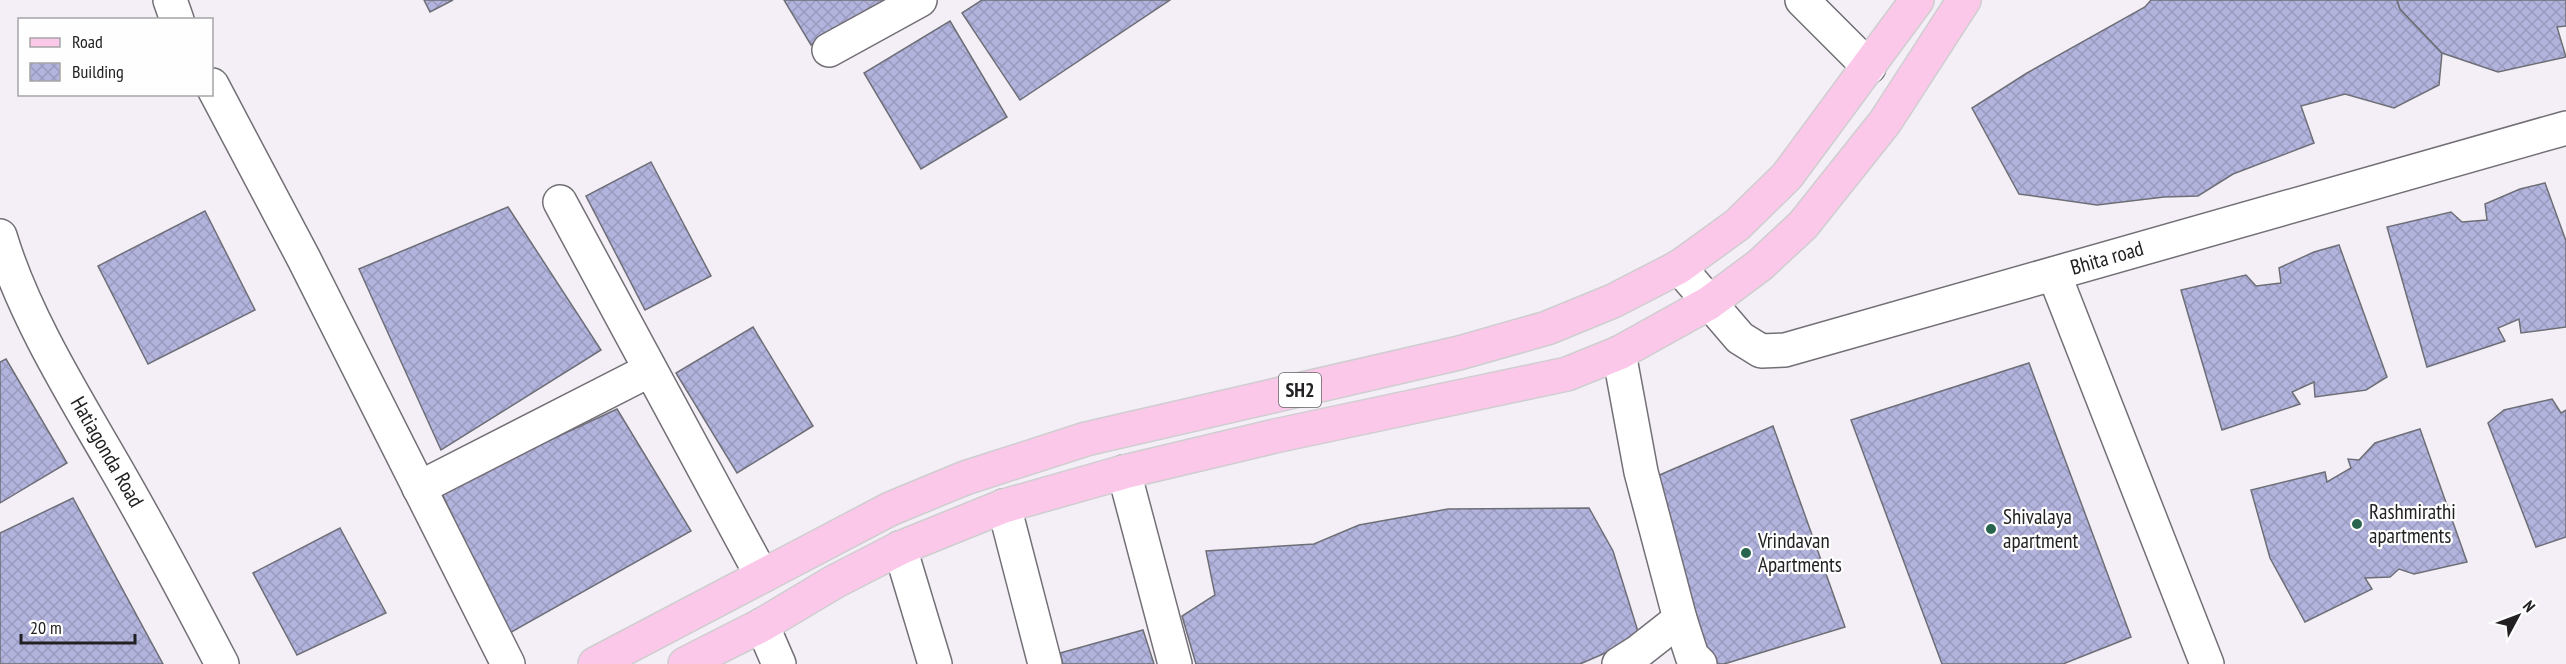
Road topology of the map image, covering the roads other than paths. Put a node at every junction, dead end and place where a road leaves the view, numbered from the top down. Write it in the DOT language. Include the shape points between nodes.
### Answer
graph roads {
  1 [pos="170,0"];
  2 [pos="920,0"];
  3 [pos="1802,0"];
  4 [pos="1917,0"];
  5 [pos="1964,0"];
  6 [pos="176,18"];
  7 [pos="829,50"];
  8 [pos="1869,68"];
  9 [pos="213,87"];
  10 [pos="2566,128"];
  11 [pos="560,202"];
  12 [pos="0,236"];
  13 [pos="1679,267"];
  14 [pos="2054,273"];
  15 [pos="1710,303"];
  16 [pos="1619,353"];
  17 [pos="650,370"];
  18 [pos="1124,472"];
  19 [pos="419,488"];
  20 [pos="1004,506"];
  21 [pos="900,548"];
  22 [pos="762,576"];
  23 [pos="1680,619"];
  24 [pos="762,625"];
  25 [pos="222,664"];
  26 [pos="508,664"];
  27 [pos="595,664"];
  28 [pos="685,664"];
  29 [pos="779,664"];
  30 [pos="935,664"];
  31 [pos="1046,664"];
  32 [pos="1175,664"];
  33 [pos="1619,664"];
  34 [pos="1700,664"];
  35 [pos="2207,664"];
  1 -- 6 [label="street"];
  2 -- 7 [label="street"];
  3 -- 8 [label="street"];
  4 -- 8 [label="main road, SH2"];
  5 -- 15 [label="main road, SH2" via="1885,122 1803,225 1760,265"];
  8 -- 13 [label="main road, SH2" via="1787,176 1737,225"];
  9 -- 19 [label="street"];
  10 -- 14 [label="street, Bhita road"];
  11 -- 17 [label="street"];
  12 -- 25 [label="street, Hatiagonda Road" via="45,342 164,552"];
  13 -- 15 [label="street, Bhita road"];
  13 -- 22 [label="main road, SH2" via="1547,328 1459,353 1086,439 964,478 890,509"];
  14 -- 15 [label="street, Bhita road" via="1773,352 1761,351 1740,338"];
  14 -- 35 [label="street"];
  15 -- 16 [label="main road, SH2"];
  16 -- 18 [label="main road, SH2" via="1567,374"];
  16 -- 23 [label="street" via="1641,472"];
  17 -- 19 [label="street"];
  17 -- 22 [label="street"];
  18 -- 20 [label="main road, SH2"];
  18 -- 32 [label="street"];
  19 -- 26 [label="street"];
  20 -- 21 [label="main road, SH2"];
  20 -- 31 [label="street"];
  21 -- 24 [label="main road, SH2"];
  21 -- 30 [label="street"];
  22 -- 27 [label="main road, SH2"];
  23 -- 33 [label="street"];
  23 -- 34 [label="street" via="1692,656"];
  24 -- 28 [label="main road, SH2"];
  24 -- 29 [label="street"];
}
